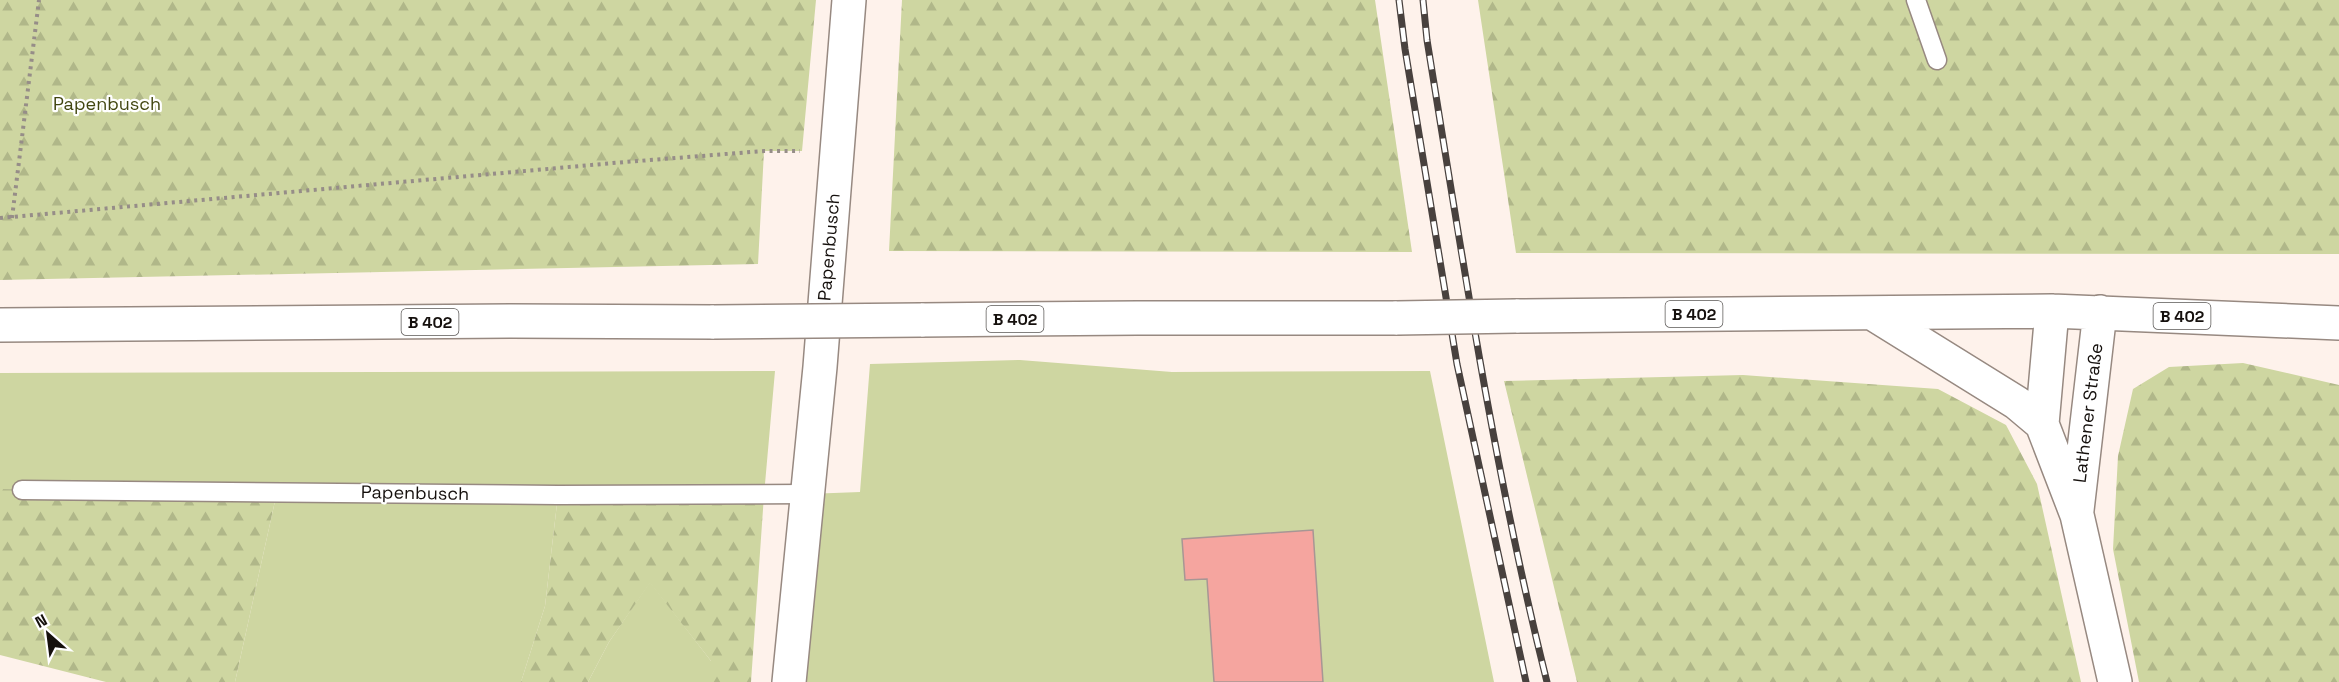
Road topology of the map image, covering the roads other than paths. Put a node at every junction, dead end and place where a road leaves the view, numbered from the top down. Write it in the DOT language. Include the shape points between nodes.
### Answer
graph roads {
  1 [pos="849,0"];
  2 [pos="1916,0"];
  3 [pos="1937,60"];
  4 [pos="2052,311"];
  5 [pos="2100,312"];
  6 [pos="1872,313"];
  7 [pos="2339,323"];
  8 [pos="0,325"];
  9 [pos="2042,424"];
  10 [pos="22,489"];
  11 [pos="807,494"];
  12 [pos="2077,515"];
  13 [pos="789,682"];
  14 [pos="2115,682"];
  1 -- 11 [label="main road, Papenbusch"];
  2 -- 3 [label="lane"];
  4 -- 5 [label="main road, B 402"];
  4 -- 6 [label="main road, B 402"];
  4 -- 9 [label="main road, Lathener Straße"];
  5 -- 7 [label="main road, B 402"];
  5 -- 12 [label="main road, Lathener Straße"];
  6 -- 8 [label="main road, B 402, bridge"];
  6 -- 9 [label="main road" via="2017,403"];
  9 -- 12 [label="main road, Lathener Straße"];
  10 -- 11 [label="lane, Papenbusch"];
  11 -- 13 [label="main road, Papenbusch"];
  12 -- 14 [label="main road, Lathener Straße"];
}
